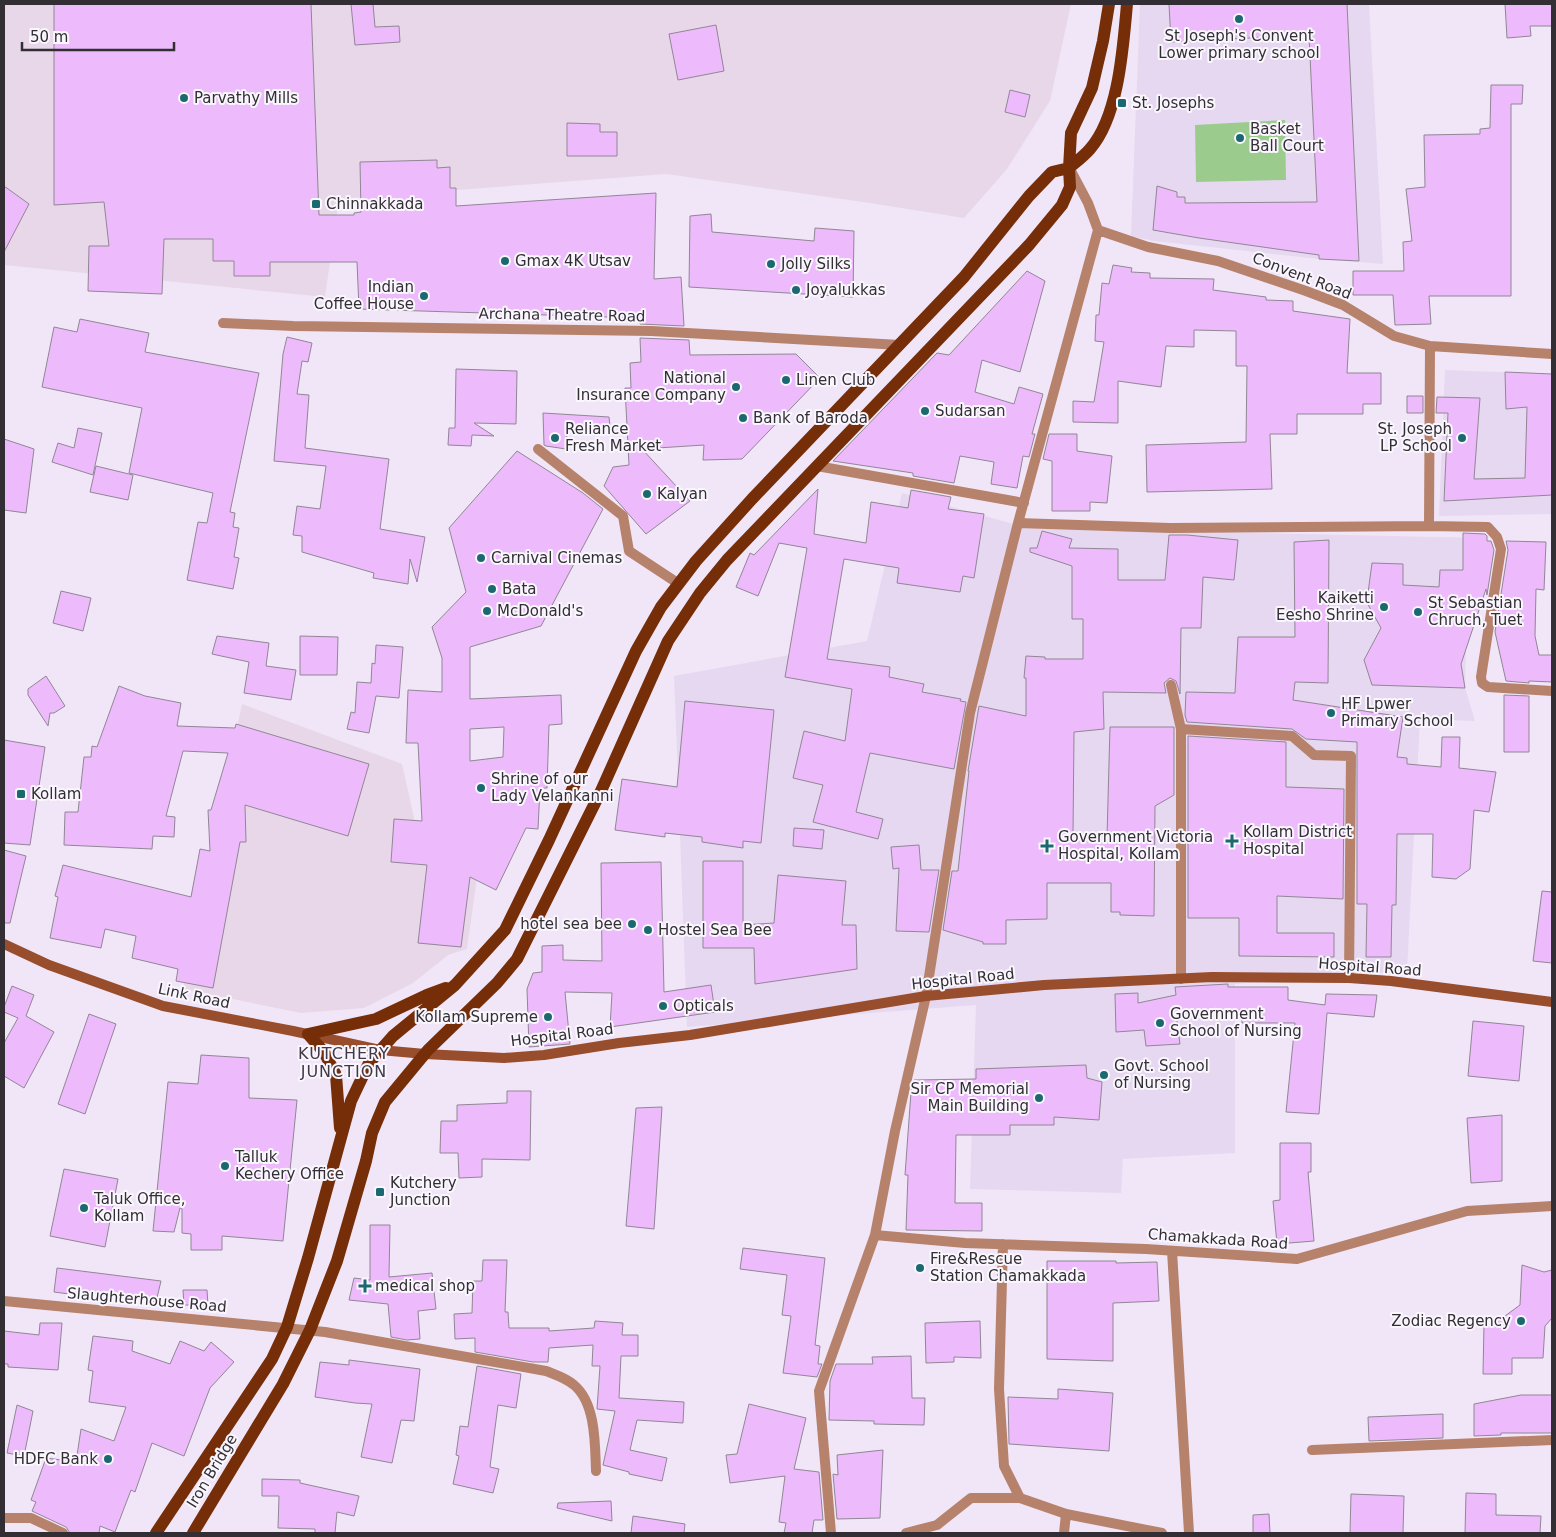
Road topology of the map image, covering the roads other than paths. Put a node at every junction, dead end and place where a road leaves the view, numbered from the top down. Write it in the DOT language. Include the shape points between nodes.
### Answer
graph roads {
  1 [pos="1109,4"];
  2 [pos="1127,4"];
  3 [pos="1070,168"];
  4 [pos="1098,230"];
  5 [pos="223,323"];
  6 [pos="900,345"];
  7 [pos="1430,346"];
  8 [pos="1552,354"];
  9 [pos="538,448"];
  10 [pos="817,466"];
  11 [pos="1024,503"];
  12 [pos="1018,523"];
  13 [pos="1429,526"];
  14 [pos="679,584"];
  15 [pos="1171,685"];
  16 [pos="1552,691"];
  17 [pos="1181,729"];
  18 [pos="6,945"];
  19 [pos="1181,978"];
  20 [pos="1349,978"];
  21 [pos="455,984"];
  22 [pos="926,996"];
  23 [pos="1552,1002"];
  24 [pos="308,1034"];
  25 [pos="380,1050"];
  26 [pos="424,1054"];
  27 [pos="340,1139"];
  28 [pos="1552,1206"];
  29 [pos="875,1236"];
  30 [pos="1003,1244"];
  31 [pos="1172,1251"];
  32 [pos="4,1301"];
  33 [pos="287,1327"];
  34 [pos="310,1330"];
  35 [pos="1552,1440"];
  36 [pos="1312,1450"];
  37 [pos="596,1471"];
  38 [pos="1020,1498"];
  39 [pos="1066,1514"];
  40 [pos="4,1518"];
  41 [pos="63,1533"];
  42 [pos="156,1533"];
  43 [pos="193,1533"];
  44 [pos="831,1533"];
  45 [pos="906,1533"];
  46 [pos="1064,1533"];
  47 [pos="1162,1533"];
  48 [pos="1189,1533"];
  1 -- 3 [label="main road, Iron Bridge" via="1092,88 1070,133"];
  2 -- 3 [label="main road" via="1122,54 1109,116 1090,148"];
  3 -- 4 [label="street"];
  3 -- 6 [label="main road" via="1052,172 964,277"];
  3 -- 10 [label="main road, Iron Bridge" via="1070,187 1062,205 1029,245"];
  4 -- 7 [label="street, Convent Road" via="1148,247 1218,262 1288,284 1343,305 1394,336"];
  4 -- 11 [label="street"];
  5 -- 6 [label="street, Archana Theatre Road" via="651,331"];
  6 -- 14 [label="main road" via="752,499"];
  7 -- 8 [label="street, Convent Road"];
  7 -- 13 [label="street"];
  9 -- 14 [label="street" via="623,516 629,551"];
  10 -- 11 [label="street"];
  10 -- 26 [label="main road, Iron Bridge" via="727,560 668,641 602,791 518,959"];
  11 -- 12 [label="street"];
  12 -- 13 [label="street" via="1170,528"];
  12 -- 22 [label="street" via="970,713"];
  13 -- 16 [label="street" via="1488,527 1497,537 1501,549 1482,683 1488,687"];
  14 -- 21 [label="main road" via="660,607 636,651 505,930"];
  15 -- 17 [label="street"];
  17 -- 19 [label="street"];
  17 -- 20 [label="street" via="1292,736 1314,754 1351,756"];
  18 -- 24 [label="main road, Link Road" via="49,966 163,1006"];
  19 -- 20 [label="main road, Hospital Road"];
  19 -- 22 [label="main road, Hospital Road" via="1044,985"];
  20 -- 23 [label="main road, Hospital Road"];
  21 -- 24 [label="main road" via="376,1019"];
  21 -- 25 [label="main road" via="392,1036"];
  22 -- 26 [label="main road, Hospital Road" via="690,1035 544,1055 504,1058"];
  22 -- 29 [label="street"];
  24 -- 25 [label="main road, Link Road"];
  24 -- 27 [label="main road" via="324,1052 336,1075"];
  25 -- 26 [label="main road, Hospital Road"];
  25 -- 27 [label="main road" via="369,1063 351,1100"];
  26 -- 34 [label="main road, Iron Bridge" via="385,1102 372,1133 336,1261"];
  27 -- 33 [label="main road"];
  28 -- 31 [label="street, Chamakkada Road" via="1467,1211 1297,1259"];
  29 -- 30 [label="street, Chamakkada Road"];
  29 -- 44 [label="street" via="819,1392"];
  30 -- 31 [label="street, Chamakkada Road"];
  30 -- 38 [label="street" via="999,1389 1004,1466"];
  31 -- 48 [label="street"];
  32 -- 33 [label="street, Slaughterhouse Road"];
  33 -- 34 [label="street, Slaughterhouse Road"];
  33 -- 42 [label="main road" via="272,1359"];
  34 -- 37 [label="street, Slaughterhouse Road" via="561,1377 576,1385 586,1401 592,1420"];
  34 -- 43 [label="main road, Iron Bridge" via="283,1384"];
  35 -- 36 [label="street"];
  38 -- 39 [label="street"];
  38 -- 45 [label="street" via="972,1498 937,1525"];
  39 -- 46 [label="street"];
  39 -- 47 [label="street"];
  40 -- 41 [label="street" via="31,1518"];
}
